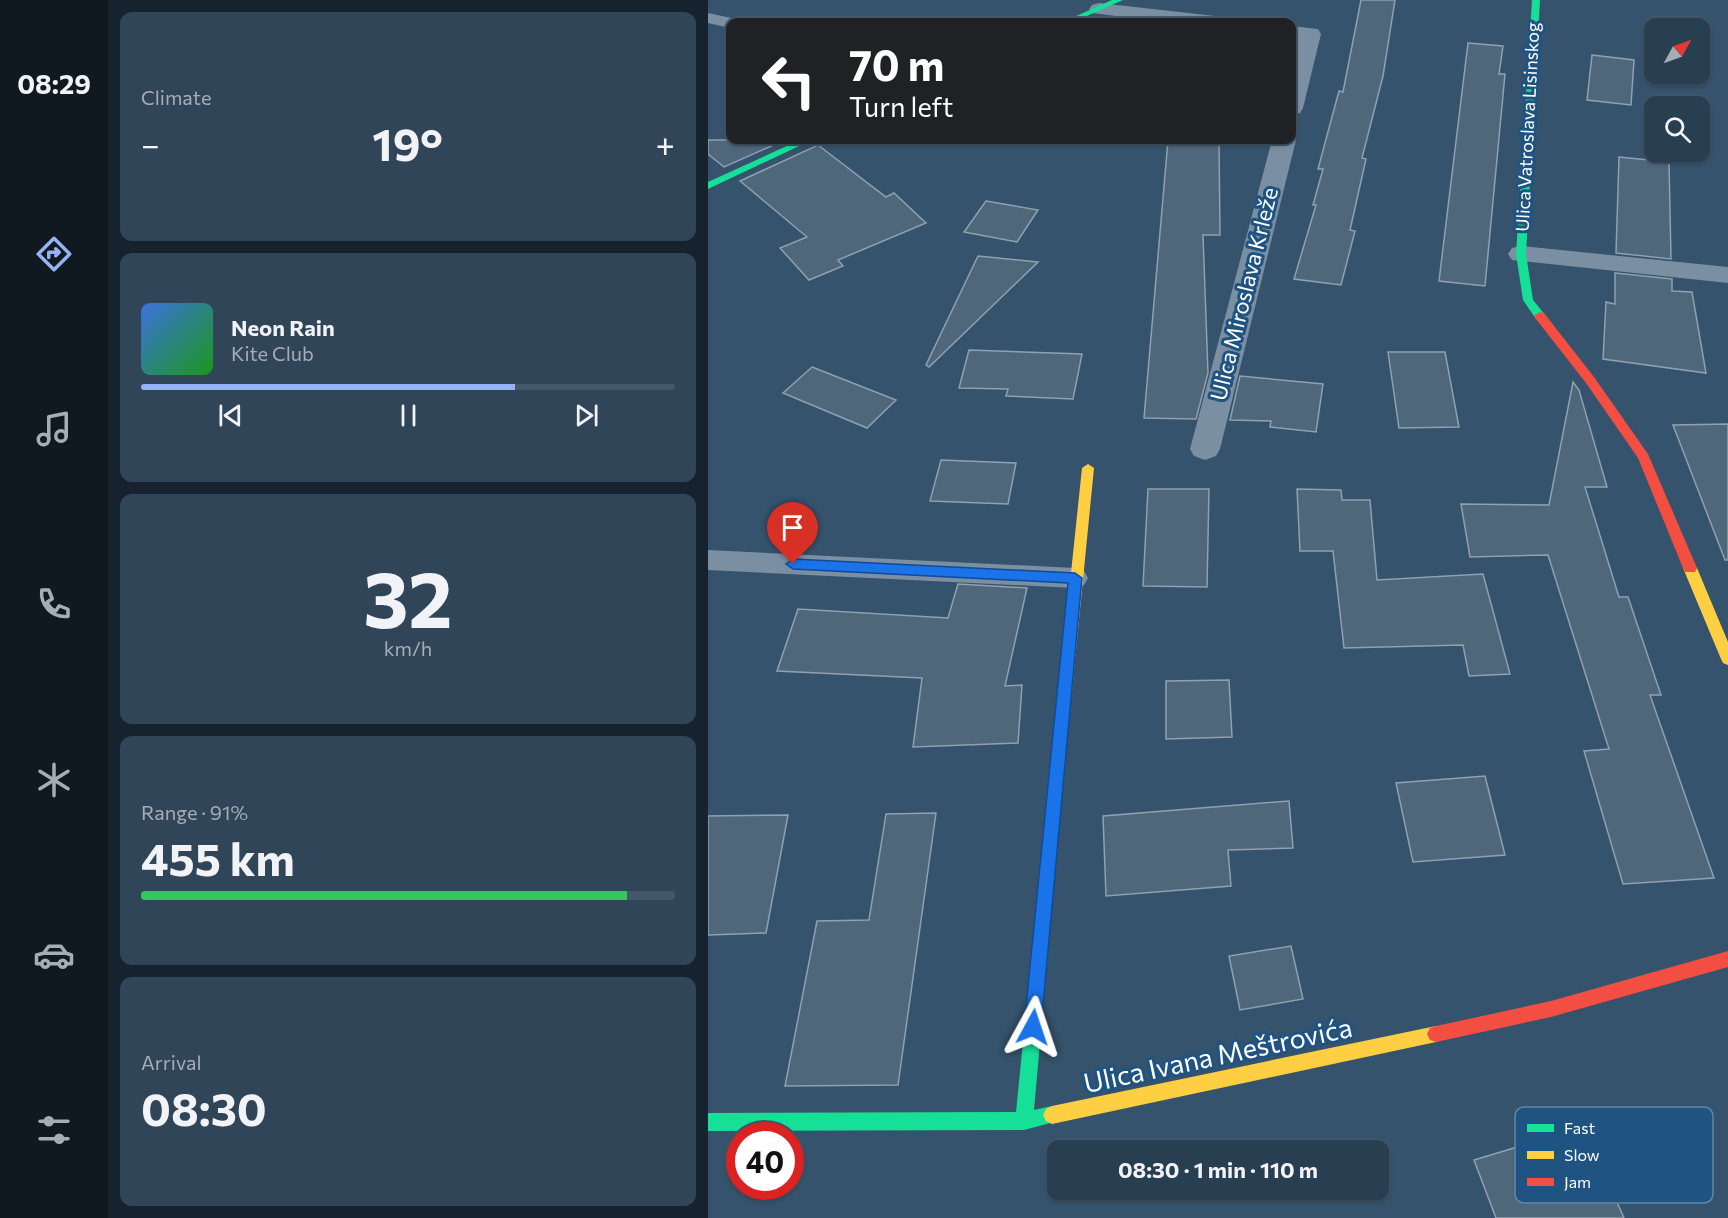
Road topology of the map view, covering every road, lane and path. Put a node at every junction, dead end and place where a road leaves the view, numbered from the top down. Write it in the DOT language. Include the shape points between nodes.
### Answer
graph roads {
  1 [pos="1119,0"];
  2 [pos="1536,0"];
  3 [pos="1099,9"];
  4 [pos="708,18"];
  5 [pos="1077,18"];
  6 [pos="1179,18"];
  7 [pos="726,22"];
  8 [pos="1296,32"];
  9 [pos="1296,92"];
  10 [pos="798,144"];
  11 [pos="1283,144"];
  12 [pos="708,186"];
  13 [pos="1521,254"];
  14 [pos="1728,275"];
  15 [pos="1205,449"];
  16 [pos="1088,468"];
  17 [pos="708,560"];
  18 [pos="1075,578"];
  19 [pos="1728,659"];
  20 [pos="1728,959"];
  21 [pos="1024,1121"];
  22 [pos="708,1122"];
  1 -- 3 [label="street"];
  2 -- 13 [label="street, Ulica Vatroslava Lisinskog"];
  3 -- 5 [label="street"];
  3 -- 6 [label="street"];
  4 -- 7 [label="lane"];
  8 -- 9 [label="street" via="1311,34"];
  10 -- 12 [label="street"];
  11 -- 15 [label="street, Ulica Miroslava Krleže"];
  13 -- 14 [label="street, Ulica Vatroslava Lisinskog"];
  13 -- 19 [label="street, Ulica Vatroslava Lisinskog" via="1528,300 1644,457"];
  16 -- 18 [label="street"];
  17 -- 18 [label="lane"];
  18 -- 21 [label="street"];
  20 -- 21 [label="street, Ulica Ivana Meštrovića" via="1551,1009"];
  21 -- 22 [label="street, Ulica Ivana Meštrovića"];
}
